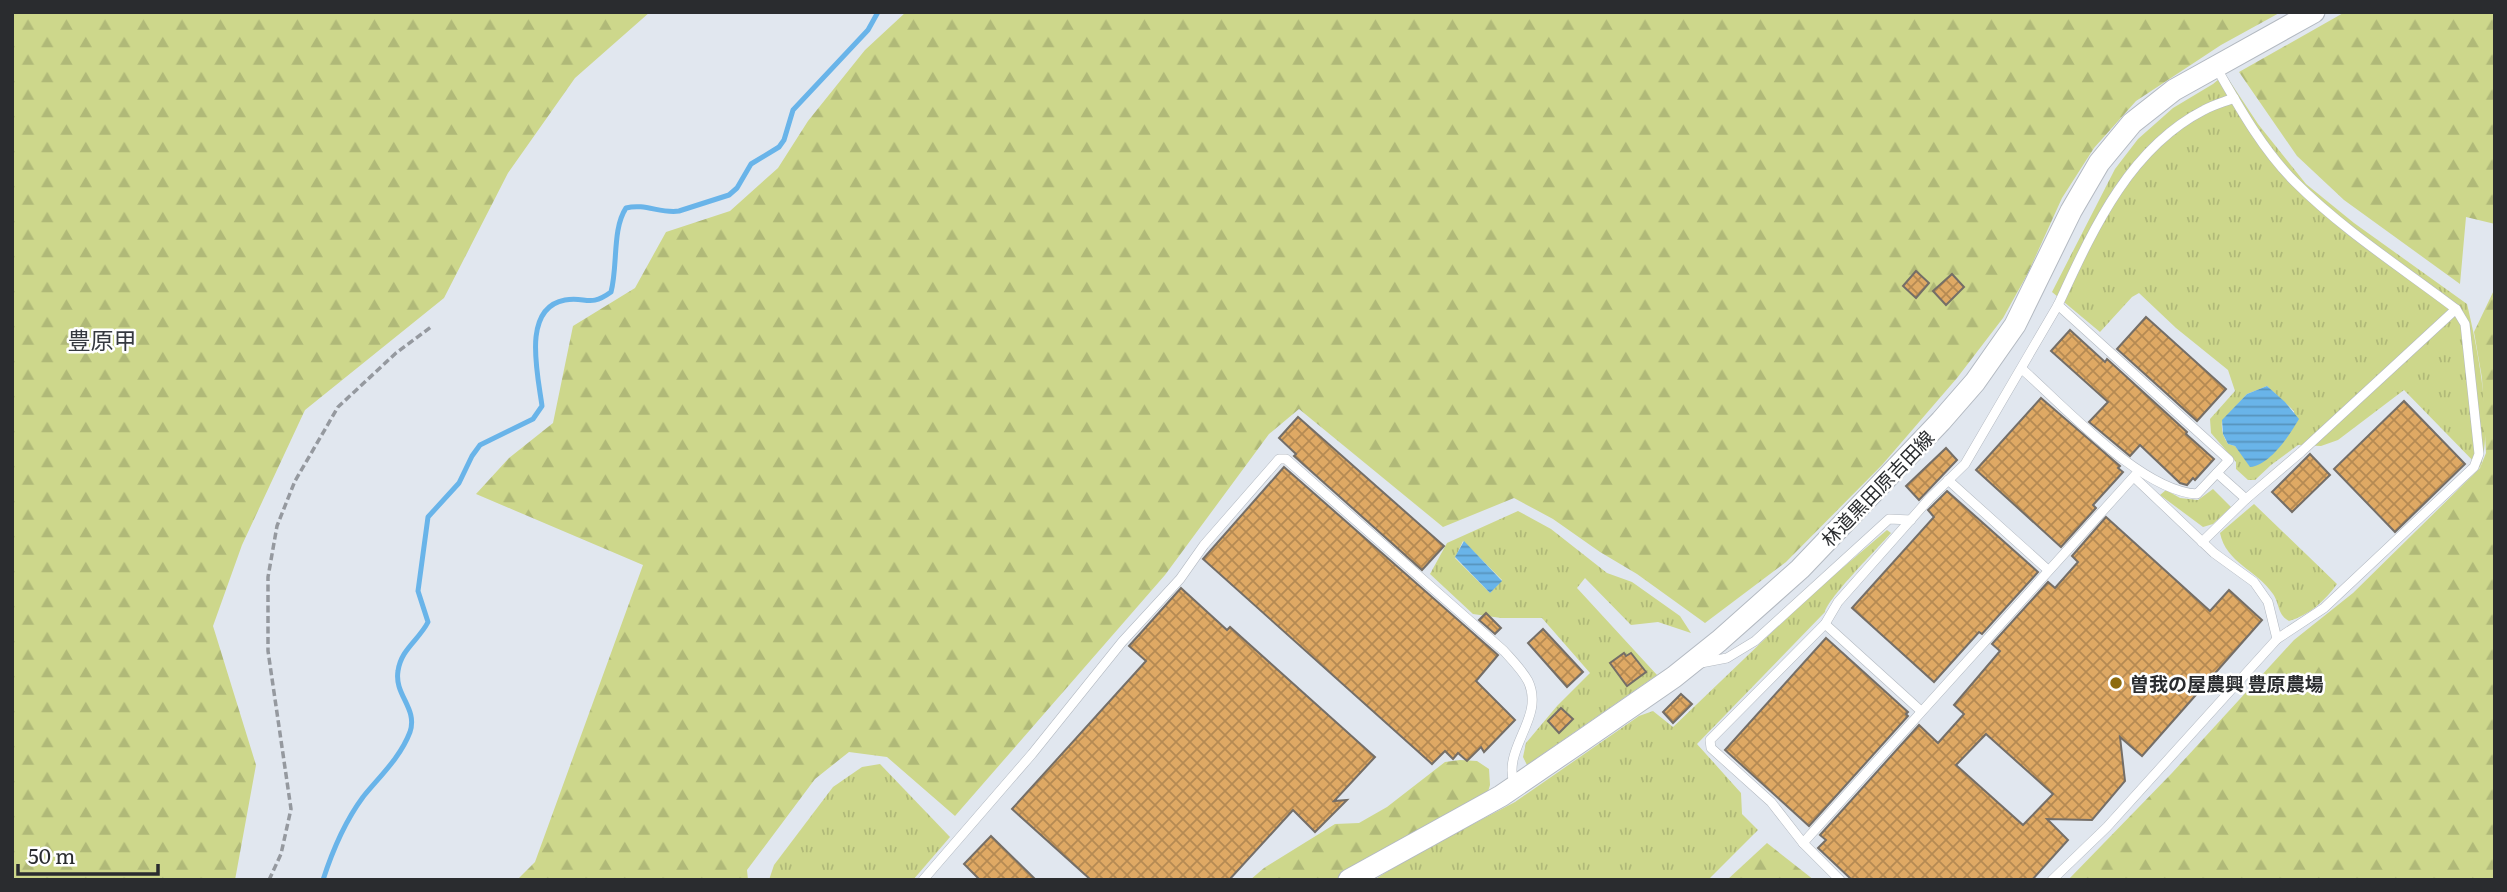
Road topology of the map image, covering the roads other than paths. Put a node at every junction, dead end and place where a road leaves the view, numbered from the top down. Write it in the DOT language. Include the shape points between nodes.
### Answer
graph roads {
  1 [pos="2314,12"];
  2 [pos="2216,67"];
  3 [pos="2234,98"];
  4 [pos="2058,306"];
  5 [pos="2456,309"];
  6 [pos="2022,369"];
  7 [pos="2217,473"];
  8 [pos="2136,474"];
  9 [pos="1948,480"];
  10 [pos="2246,499"];
  11 [pos="1911,520"];
  12 [pos="2202,542"];
  13 [pos="2049,570"];
  14 [pos="1825,624"];
  15 [pos="2277,639"];
  16 [pos="1689,665"];
  17 [pos="1921,711"];
  18 [pos="1515,786"];
  19 [pos="1802,843"];
  20 [pos="923,880"];
  21 [pos="1349,880"];
  22 [pos="1840,880"];
  23 [pos="2052,880"];
  1 -- 2 [label="street, 林道黒田原吉田線"];
  2 -- 3 [label="lane"];
  2 -- 16 [label="street, 林道黒田原吉田線" via="2174,90 2132,123 2099,163 2015,325 1941,421 1800,569"];
  3 -- 4 [label="lane" via="2176,128 2132,170 2090,239"];
  3 -- 5 [label="lane" via="2293,181"];
  4 -- 6 [label="lane"];
  4 -- 7 [label="lane" via="2229,460"];
  5 -- 10 [label="lane"];
  5 -- 15 [label="lane" via="2465,324 2479,454 2474,467 2324,608"];
  6 -- 8 [label="lane"];
  6 -- 9 [label="lane" via="1965,464"];
  7 -- 8 [label="lane" via="2197,494 2185,494"];
  7 -- 10 [label="lane"];
  8 -- 12 [label="lane"];
  8 -- 13 [label="lane"];
  9 -- 11 [label="lane"];
  9 -- 13 [label="lane"];
  10 -- 12 [label="lane"];
  11 -- 14 [label="lane" via="1838,602"];
  11 -- 16 [label="lane" via="1889,519 1755,641 1727,658"];
  12 -- 15 [label="lane" via="2254,582 2268,602"];
  13 -- 17 [label="lane"];
  14 -- 17 [label="lane"];
  14 -- 19 [label="lane" via="1710,740 1711,748 1771,803"];
  15 -- 23 [label="lane" via="2107,827"];
  16 -- 18 [label="street, 林道黒田原吉田線"];
  17 -- 19 [label="lane"];
  18 -- 20 [label="lane" via="1510,774 1512,760 1533,696 1520,669 1286,459 1279,459"];
  18 -- 21 [label="street, 林道黒田原吉田線"];
  19 -- 22 [label="lane"];
}
